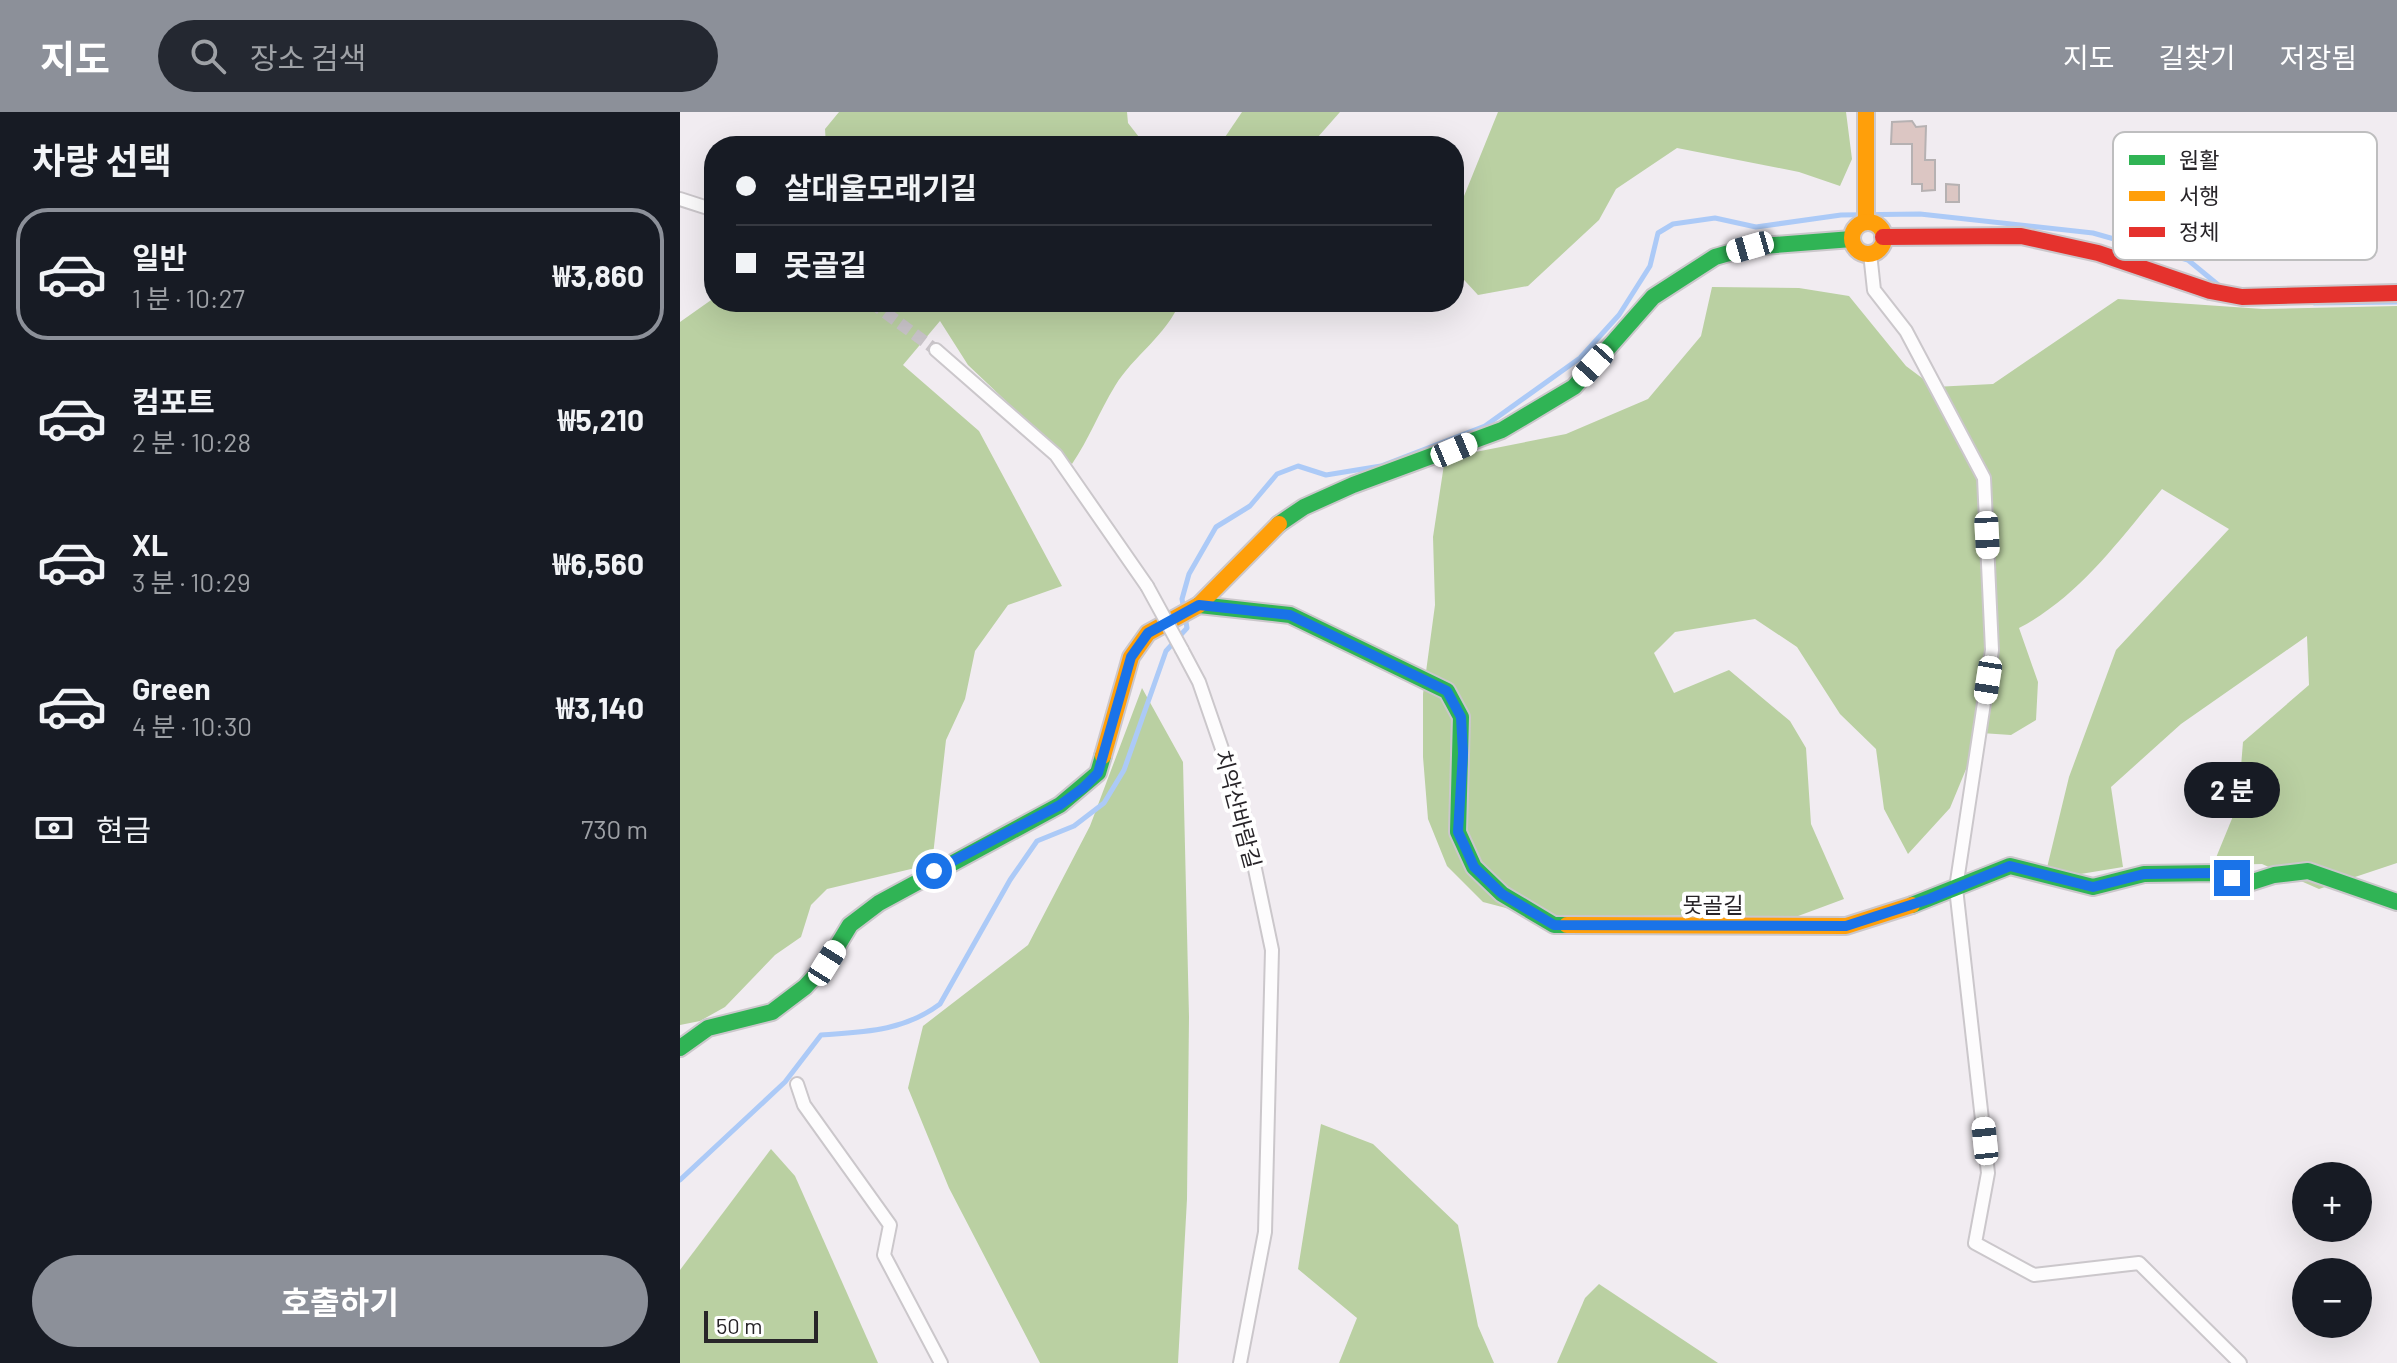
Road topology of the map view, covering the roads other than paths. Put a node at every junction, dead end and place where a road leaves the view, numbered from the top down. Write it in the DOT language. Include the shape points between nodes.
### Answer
graph roads {
  1 [pos="1866,112"];
  2 [pos="680,199"];
  3 [pos="704,207"];
  4 [pos="1866,220"];
  5 [pos="1883,237"];
  6 [pos="1852,239"];
  7 [pos="1870,253"];
  8 [pos="2113,258"];
  9 [pos="2119,260"];
  10 [pos="2397,293"];
  11 [pos="936,350"];
  12 [pos="1194,608"];
  13 [pos="1956,888"];
  14 [pos="2397,902"];
  15 [pos="680,1048"];
  16 [pos="797,1084"];
  17 [pos="941,1363"];
  18 [pos="1240,1363"];
  19 [pos="2240,1363"];
  1 -- 4 [label="street"];
  2 -- 3 [label="street"];
  4 -- 5 [label="street"];
  4 -- 6 [label="street"];
  5 -- 7 [label="street"];
  5 -- 8 [label="street" via="2021,236"];
  6 -- 7 [label="street" via="1860,251"];
  6 -- 12 [label="street" via="1750,247 1715,257 1653,297 1574,387 1502,430 1304,507 1271,530"];
  7 -- 13 [label="street" via="1874,290 1906,331 1984,478 1992,650"];
  9 -- 10 [label="street" via="2242,297"];
  11 -- 18 [label="street, 치악산바람길, bridge" via="1056,455 1147,586 1199,682 1242,807 1272,950 1265,1232"];
  12 -- 13 [label="street, 못골길" via="1290,615 1447,691 1461,717 1458,832 1474,867 1502,894 1554,925 1846,926"];
  12 -- 15 [label="street" via="1148,633 1131,657 1098,773 1083,788 879,903 850,925 805,987 772,1012 708,1028"];
  13 -- 14 [label="street, 못골길" via="2010,866 2093,887 2144,874 2216,873 2249,883 2308,871"];
  13 -- 19 [label="street" via="1988,1173 1975,1243 2034,1275 2139,1263"];
  16 -- 17 [label="street" via="804,1105 890,1225 884,1255"];
}
